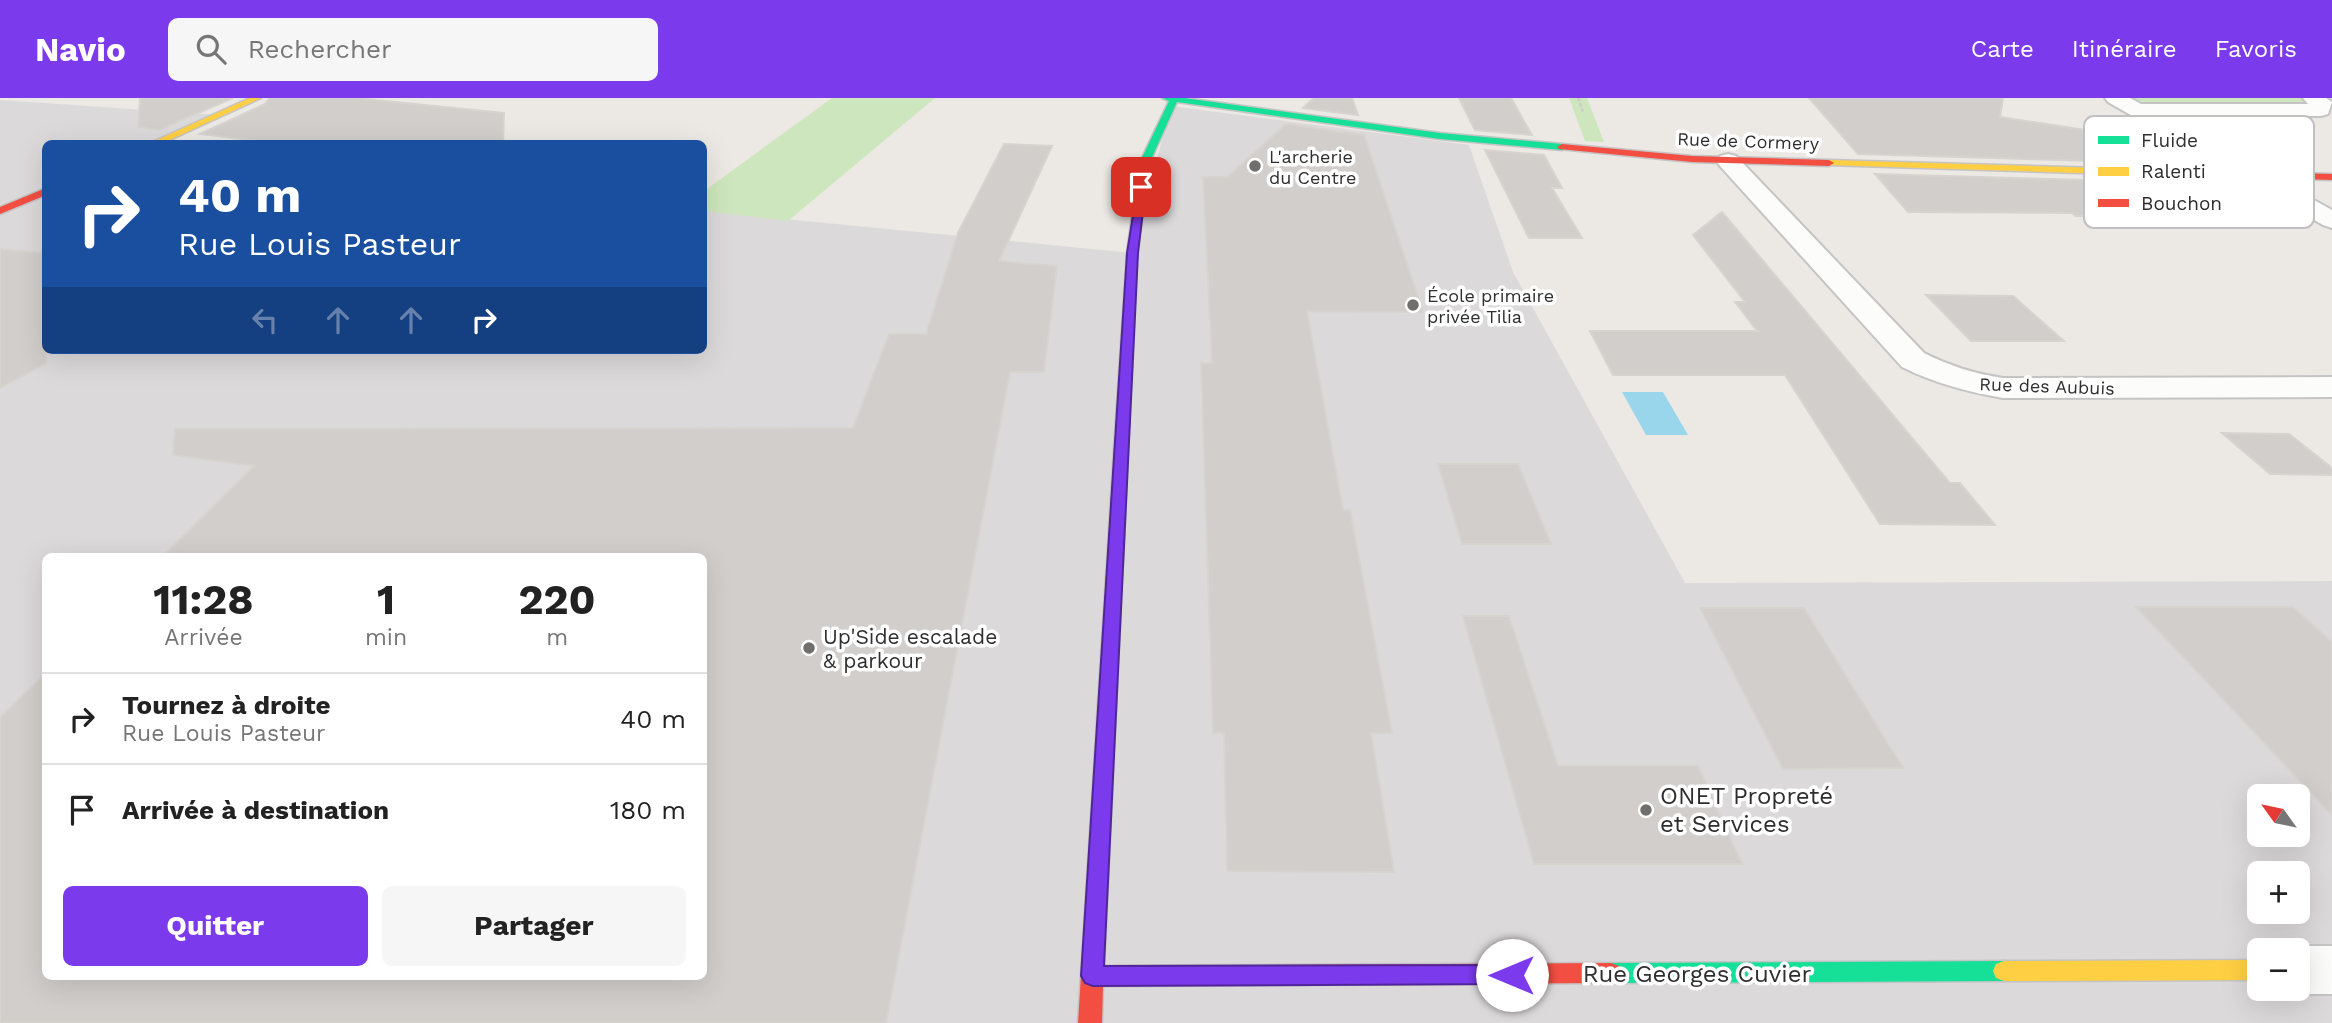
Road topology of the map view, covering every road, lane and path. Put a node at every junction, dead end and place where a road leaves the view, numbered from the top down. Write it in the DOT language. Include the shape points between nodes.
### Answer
graph roads {
  1 [pos="257,98"];
  2 [pos="2115,98"];
  3 [pos="2313,98"];
  4 [pos="1170,99"];
  5 [pos="2139,110"];
  6 [pos="2150,116"];
  7 [pos="161,140"];
  8 [pos="1728,161"];
  9 [pos="2084,170"];
  10 [pos="2314,176"];
  11 [pos="2332,177"];
  12 [pos="42,193"];
  13 [pos="2314,210"];
  14 [pos="0,211"];
  15 [pos="2332,220"];
  16 [pos="2332,387"];
  17 [pos="2247,970"];
  18 [pos="2310,970"];
  19 [pos="2332,970"];
  20 [pos="1093,976"];
  21 [pos="1090,1023"];
  1 -- 7 [label="street"];
  2 -- 5 [label="street"];
  3 -- 5 [label="street" via="2324,106 2321,110"];
  4 -- 8 [label="street, Rue de Cormery" via="1440,136"];
  4 -- 20 [label="street" via="1144,164 1132,253"];
  5 -- 6 [label="street"];
  8 -- 9 [label="street, Rue de Cormery"];
  8 -- 16 [label="street, Rue des Aubuis" via="1913,360 1939,374 2003,388"];
  10 -- 11 [label="street, Rue de Cormery"];
  12 -- 14 [label="street"];
  13 -- 15 [label="street"];
  17 -- 20 [label="street, Rue Georges Cuvier"];
  18 -- 19 [label="street"];
  20 -- 21 [label="street"];
}
